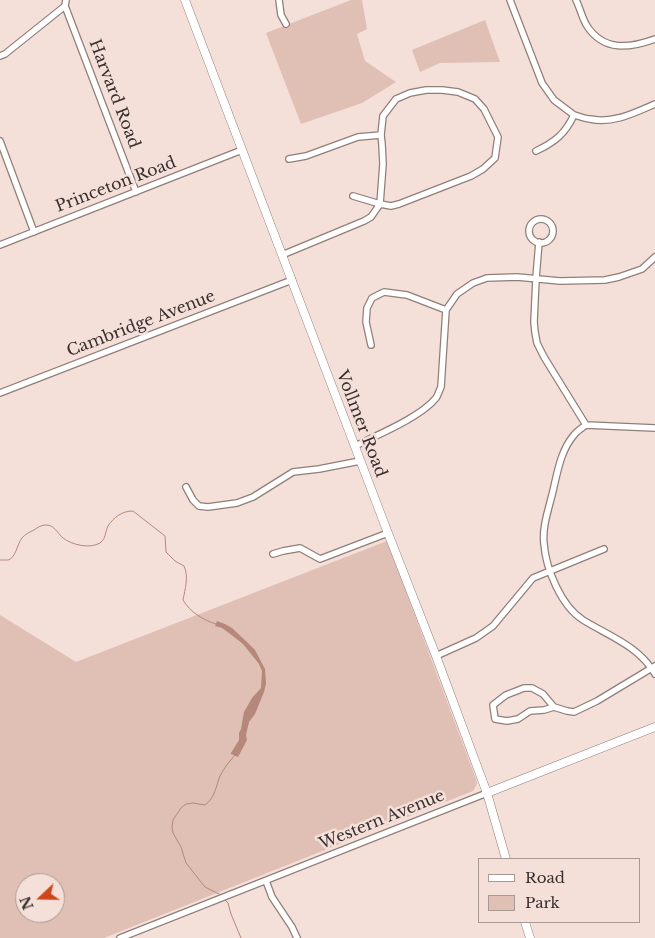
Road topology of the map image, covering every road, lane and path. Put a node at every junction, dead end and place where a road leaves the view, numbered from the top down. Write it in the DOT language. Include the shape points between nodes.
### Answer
graph roads {
  1 [pos="184,0"];
  2 [pos="279,0"];
  3 [pos="510,0"];
  4 [pos="576,0"];
  5 [pos="66,3"];
  6 [pos="286,24"];
  7 [pos="655,39"];
  8 [pos="0,56"];
  9 [pos="655,104"];
  10 [pos="574,115"];
  11 [pos="381,135"];
  12 [pos="0,141"];
  13 [pos="242,150"];
  14 [pos="536,151"];
  15 [pos="288,159"];
  16 [pos="136,192"];
  17 [pos="354,196"];
  18 [pos="380,204"];
  19 [pos="34,232"];
  20 [pos="539,242"];
  21 [pos="0,245"];
  22 [pos="282,255"];
  23 [pos="655,258"];
  24 [pos="536,278"];
  25 [pos="292,280"];
  26 [pos="446,310"];
  27 [pos="371,345"];
  28 [pos="0,393"];
  29 [pos="586,425"];
  30 [pos="655,428"];
  31 [pos="355,446"];
  32 [pos="360,461"];
  33 [pos="186,487"];
  34 [pos="388,533"];
  35 [pos="604,549"];
  36 [pos="273,554"];
  37 [pos="550,571"];
  38 [pos="436,656"];
  39 [pos="653,667"];
  40 [pos="655,674"];
  41 [pos="554,707"];
  42 [pos="655,727"];
  43 [pos="487,793"];
  44 [pos="506,858"];
  45 [pos="266,881"];
  46 [pos="525,923"];
  47 [pos="120,938"];
  48 [pos="297,938"];
  49 [pos="530,938"];
  1 -- 13 [label="main road, Vollmer Road"];
  2 -- 6 [label="street"];
  3 -- 10 [label="street" via="545,89"];
  4 -- 7 [label="street" via="589,28 606,42 630,46"];
  5 -- 8 [label="street"];
  5 -- 16 [label="street, Harvard Road"];
  9 -- 10 [label="street" via="609,120"];
  10 -- 14 [label="street" via="558,138"];
  11 -- 15 [label="street" via="358,137 306,156"];
  11 -- 18 [label="street"];
  11 -- 18 [label="street" via="383,116 396,99 410,93 442,90 475,99 484,109 498,137 495,158 471,176 399,204"];
  12 -- 19 [label="street"];
  13 -- 16 [label="street, Princeton Road"];
  13 -- 22 [label="main road, Vollmer Road"];
  16 -- 19 [label="street, Princeton Road"];
  17 -- 18 [label="street"];
  18 -- 22 [label="street" via="364,221"];
  19 -- 21 [label="street, Princeton Road"];
  20 -- 20 [label="street" via="532,238 529,227 542,219 549,222 552,232 549,239"];
  20 -- 24 [label="street"];
  22 -- 25 [label="main road, Vollmer Road"];
  23 -- 24 [label="street" via="642,269 605,280"];
  24 -- 26 [label="street" via="487,278 457,294"];
  24 -- 29 [label="street" via="534,327 537,343"];
  25 -- 28 [label="street, Cambridge Avenue"];
  25 -- 31 [label="main road, Vollmer Road"];
  26 -- 27 [label="street" via="407,295 384,292 372,298 367,308"];
  26 -- 31 [label="street" via="441,387 437,396 417,414"];
  29 -- 30 [label="street"];
  29 -- 37 [label="street" via="575,434 561,458 545,523 544,544"];
  31 -- 32 [label="main road, Vollmer Road"];
  32 -- 33 [label="street" via="292,472 253,497 237,503 199,506"];
  32 -- 34 [label="main road, Vollmer Road"];
  34 -- 36 [label="street" via="320,560 300,548"];
  34 -- 38 [label="main road, Vollmer Road"];
  35 -- 37 [label="street"];
  37 -- 38 [label="street" via="533,578 493,626 468,642"];
  37 -- 39 [label="street" via="560,596 570,610 636,650"];
  38 -- 43 [label="main road, Vollmer Road"];
  39 -- 40 [label="street"];
  39 -- 41 [label="street" via="574,712"];
  41 -- 41 [label="street" via="543,694 532,688 506,695 493,705 495,718 507,721 518,719 530,711"];
  42 -- 43 [label="main road, Western Avenue"];
  43 -- 44 [label="main road, Vollmer Road"];
  43 -- 45 [label="street, Western Avenue"];
  45 -- 47 [label="street, Western Avenue"];
  45 -- 48 [label="street"];
  46 -- 49 [label="main road"];
}
